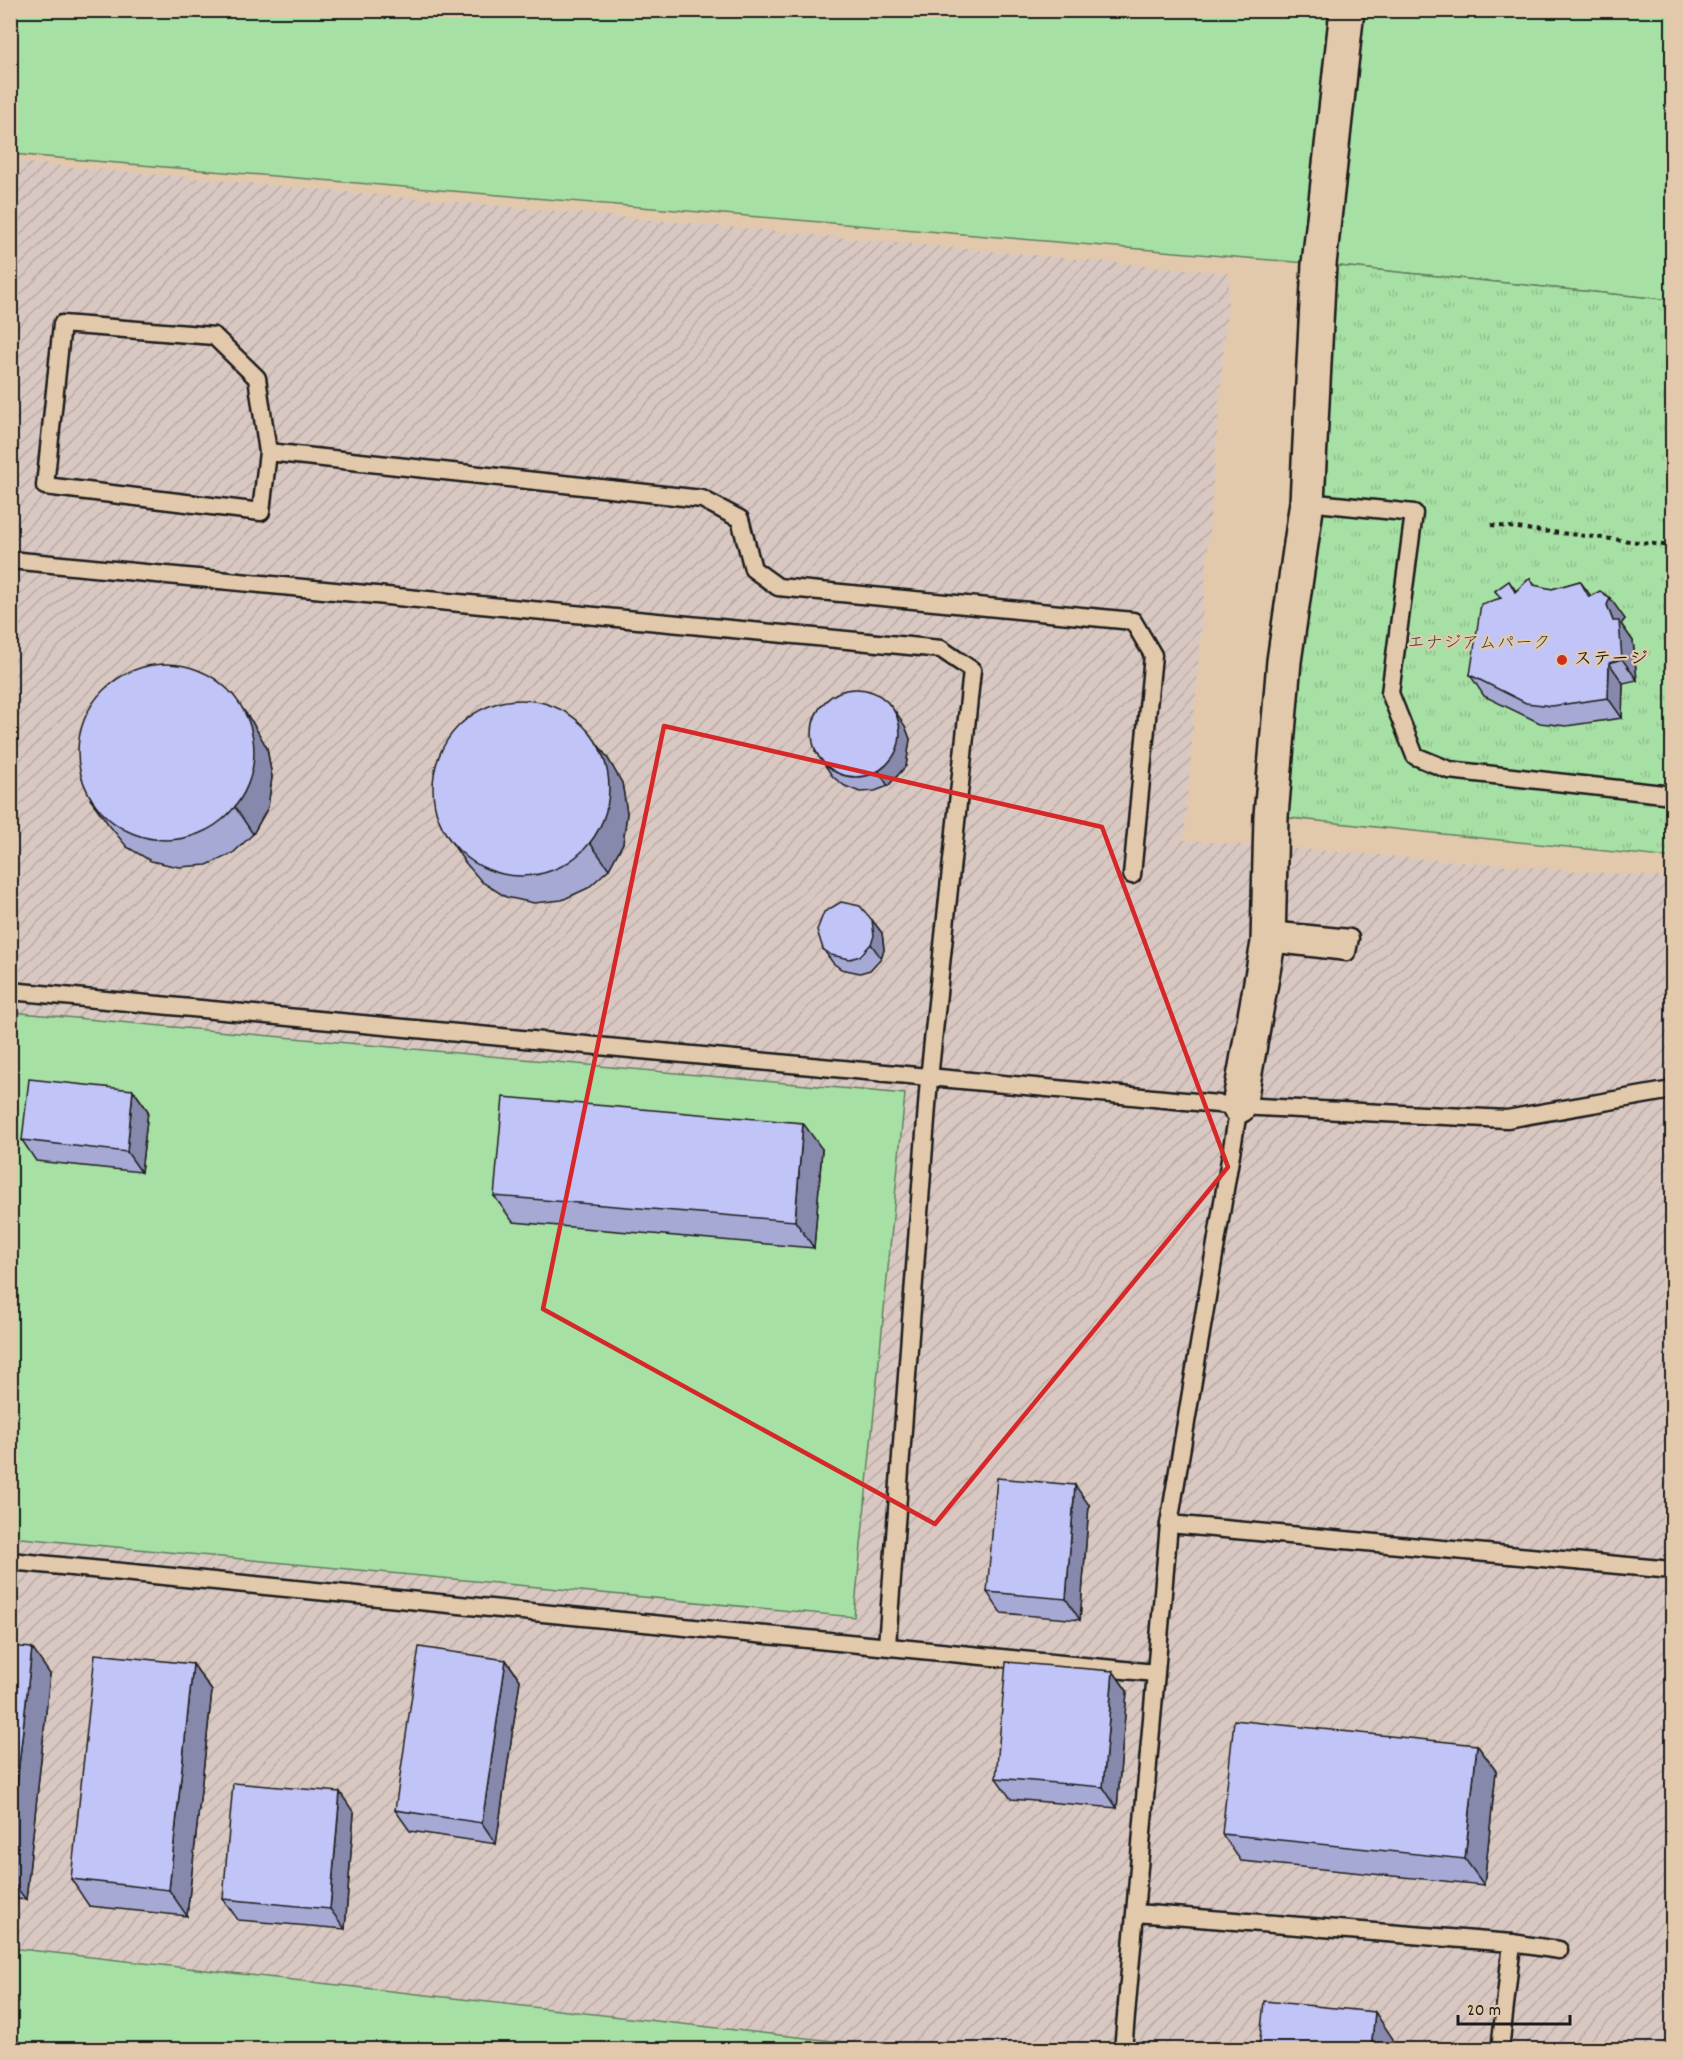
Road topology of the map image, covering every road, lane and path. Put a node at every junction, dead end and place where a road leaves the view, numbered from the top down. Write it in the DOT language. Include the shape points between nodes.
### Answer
graph roads {
  1 [pos="1347,10"];
  2 [pos="268,452"];
  3 [pos="1307,502"];
  4 [pos="1491,525"];
  5 [pos="1672,546"];
  6 [pos="10,560"];
  7 [pos="1672,795"];
  8 [pos="1132,874"];
  9 [pos="10,991"];
  10 [pos="929,1079"];
  11 [pos="1672,1090"];
  12 [pos="1239,1106"];
  13 [pos="1169,1524"];
  14 [pos="10,1561"];
  15 [pos="1672,1570"];
  16 [pos="886,1645"];
  17 [pos="1155,1673"];
  18 [pos="1136,1913"];
  19 [pos="1512,1943"];
  20 [pos="1559,1950"];
  21 [pos="1124,2049"];
  22 [pos="1500,2049"];
  1 -- 3 [label="street" via="1319,264"];
  2 -- 2 [label="lane" via="261,512 45,486 62,324 214,336 258,378"];
  2 -- 8 [label="lane" via="702,499 740,519 753,569 778,587 1133,621 1153,656"];
  3 -- 7 [label="lane" via="1414,513 1390,693 1415,756 1449,771"];
  3 -- 12 [label="street" via="1284,661 1271,816 1269,937"];
  4 -- 5 [label="path"];
  6 -- 10 [label="lane" via="941,649 972,670"];
  9 -- 10 [label="lane"];
  10 -- 12 [label="lane"];
  10 -- 16 [label="lane"];
  11 -- 12 [label="lane" via="1507,1119"];
  12 -- 13 [label="lane"];
  13 -- 15 [label="lane"];
  13 -- 17 [label="lane"];
  14 -- 16 [label="lane"];
  16 -- 17 [label="lane"];
  17 -- 18 [label="lane"];
  18 -- 19 [label="lane"];
  18 -- 21 [label="lane"];
  19 -- 20 [label="lane"];
  19 -- 22 [label="lane"];
}
